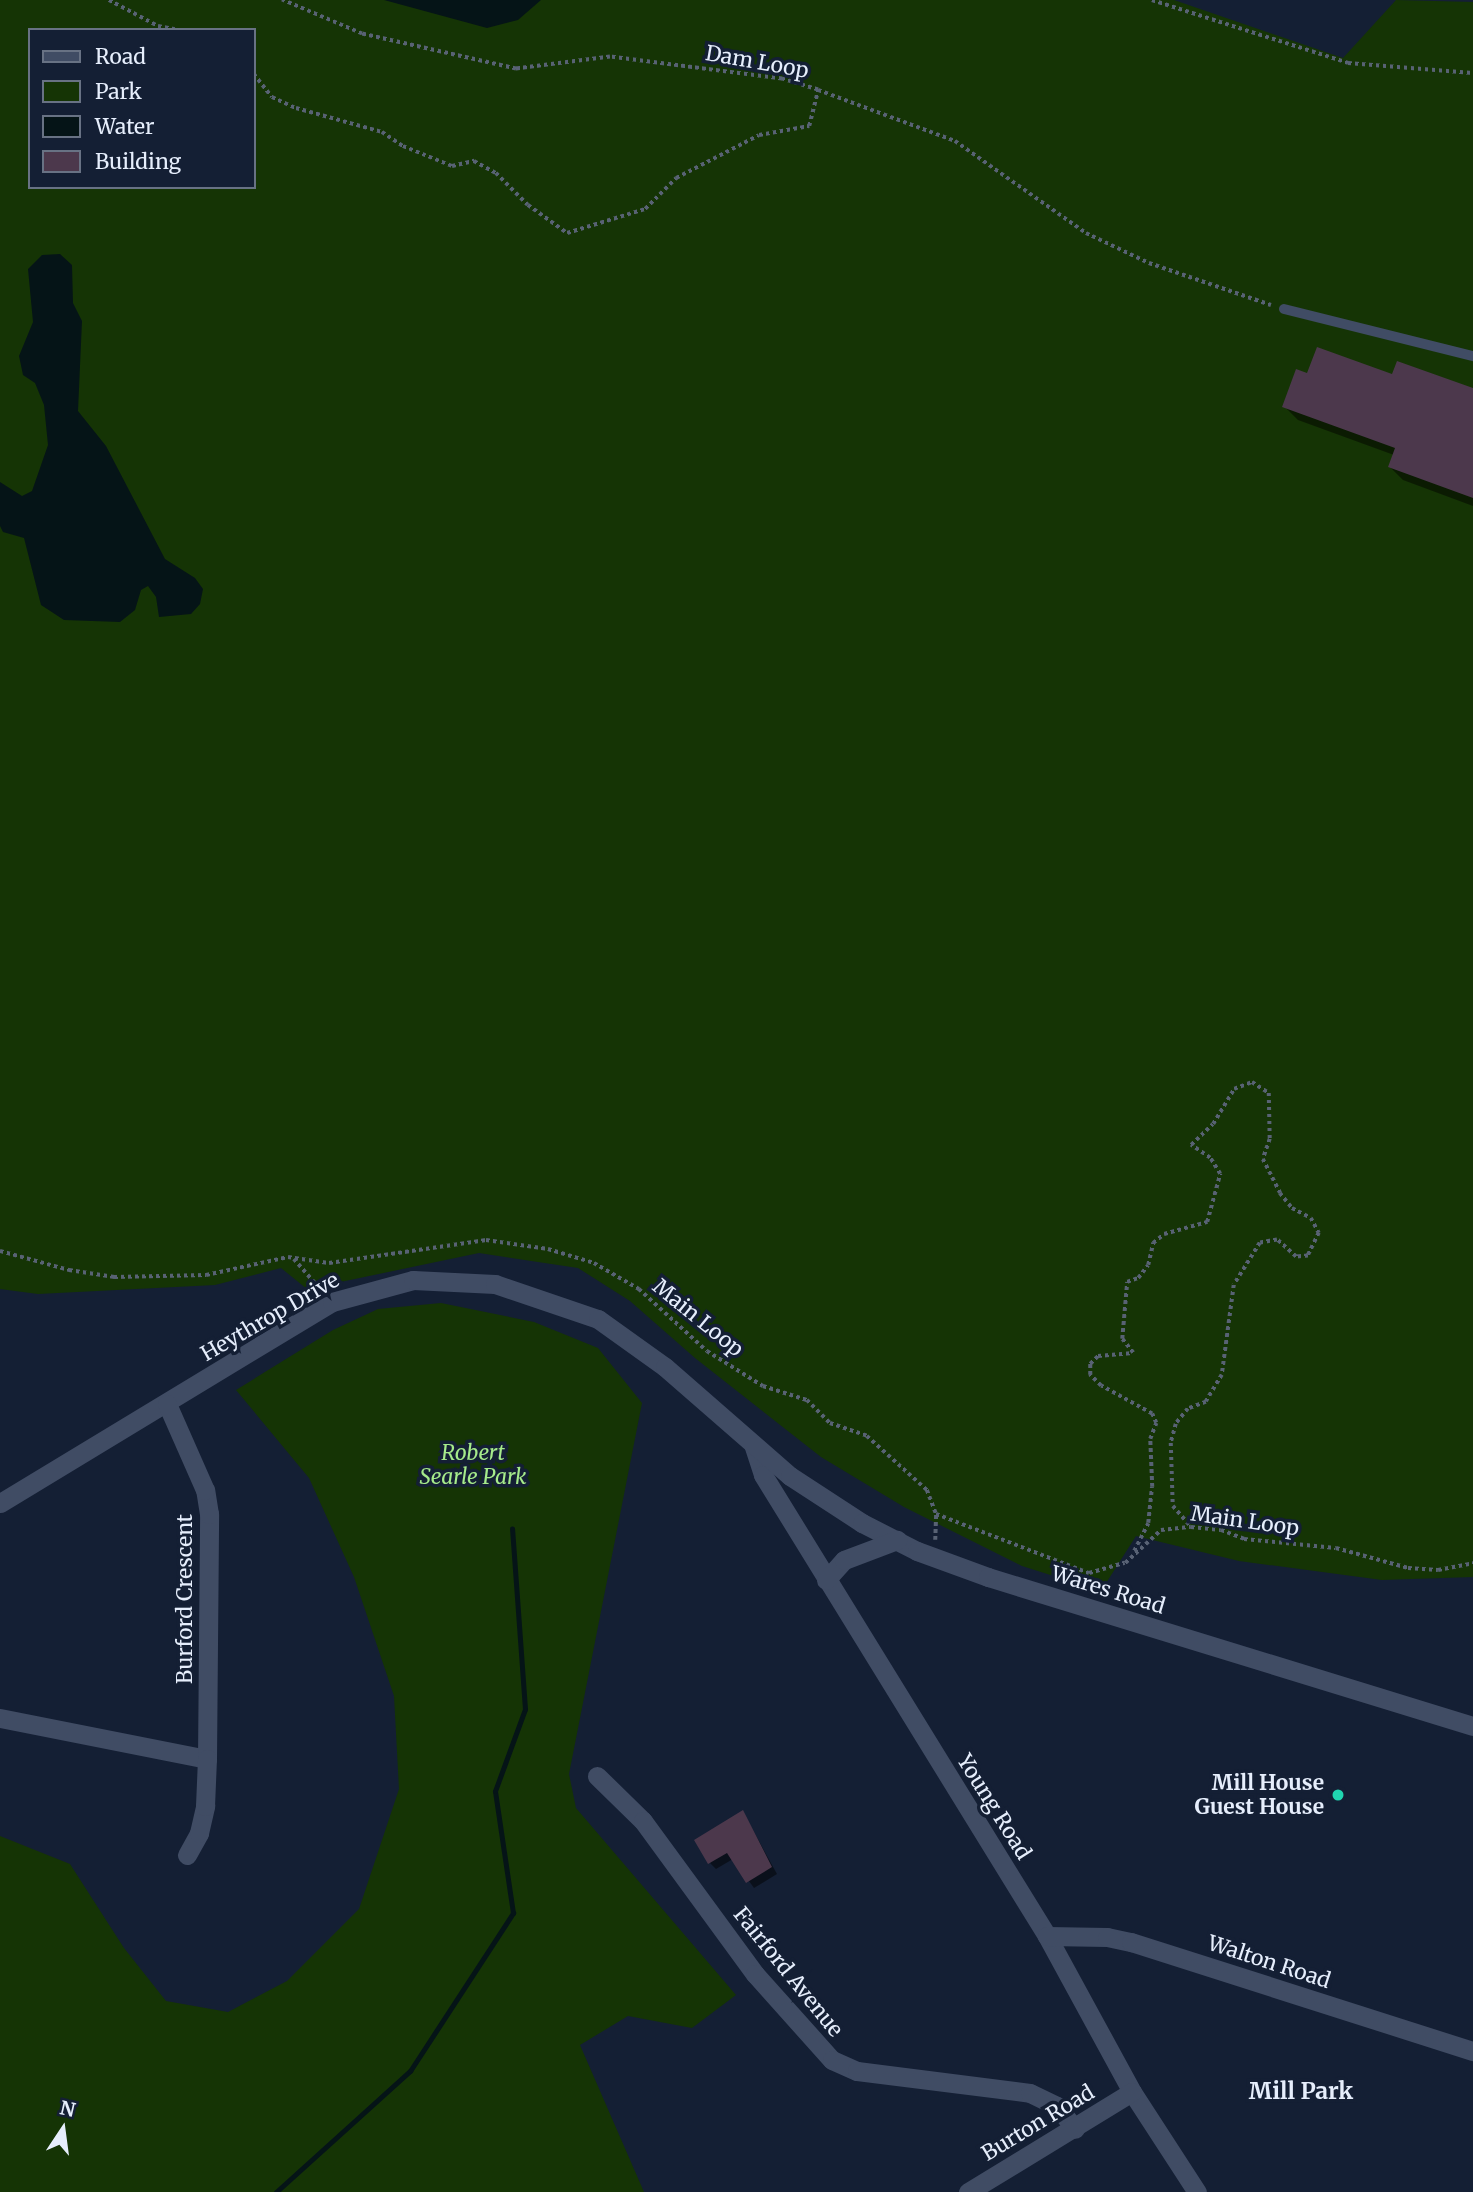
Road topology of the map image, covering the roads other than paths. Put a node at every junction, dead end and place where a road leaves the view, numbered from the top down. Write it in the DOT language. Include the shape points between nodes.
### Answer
graph roads {
  1 [pos="1284,309"];
  2 [pos="1473,356"];
  3 [pos="167,1404"];
  4 [pos="754,1446"];
  5 [pos="0,1503"];
  6 [pos="897,1540"];
  7 [pos="826,1580"];
  8 [pos="0,1718"];
  9 [pos="1473,1726"];
  10 [pos="207,1759"];
  11 [pos="597,1776"];
  12 [pos="187,1855"];
  13 [pos="1047,1936"];
  14 [pos="1473,2050"];
  15 [pos="1132,2092"];
  16 [pos="1074,2129"];
  17 [pos="968,2192"];
  18 [pos="1196,2192"];
  1 -- 2 [label="lane"];
  3 -- 4 [label="street, Heythrop Drive" via="332,1303 396,1283 439,1279 495,1284 597,1319 635,1345"];
  3 -- 5 [label="street, Heythrop Drive"];
  3 -- 10 [label="street, Burford Crescent" via="205,1490 209,1514"];
  4 -- 6 [label="street, Wares Road" via="824,1500"];
  4 -- 7 [label="street, Young Road" via="763,1475"];
  6 -- 7 [label="street" via="844,1560"];
  6 -- 9 [label="street, Wares Road" via="934,1558"];
  7 -- 13 [label="street, Young Road"];
  8 -- 10 [label="street"];
  10 -- 12 [label="street, Burford Crescent" via="205,1806 199,1833"];
  11 -- 16 [label="street, Fairford Avenue" via="643,1821 755,1974 832,2060 868,2072 1030,2093 1057,2106"];
  13 -- 14 [label="street, Walton Road" via="1131,1942"];
  13 -- 15 [label="street, Young Road"];
  15 -- 16 [label="street, Burton Road"];
  15 -- 18 [label="street, Young Road"];
  16 -- 17 [label="street, Burton Road"];
}
